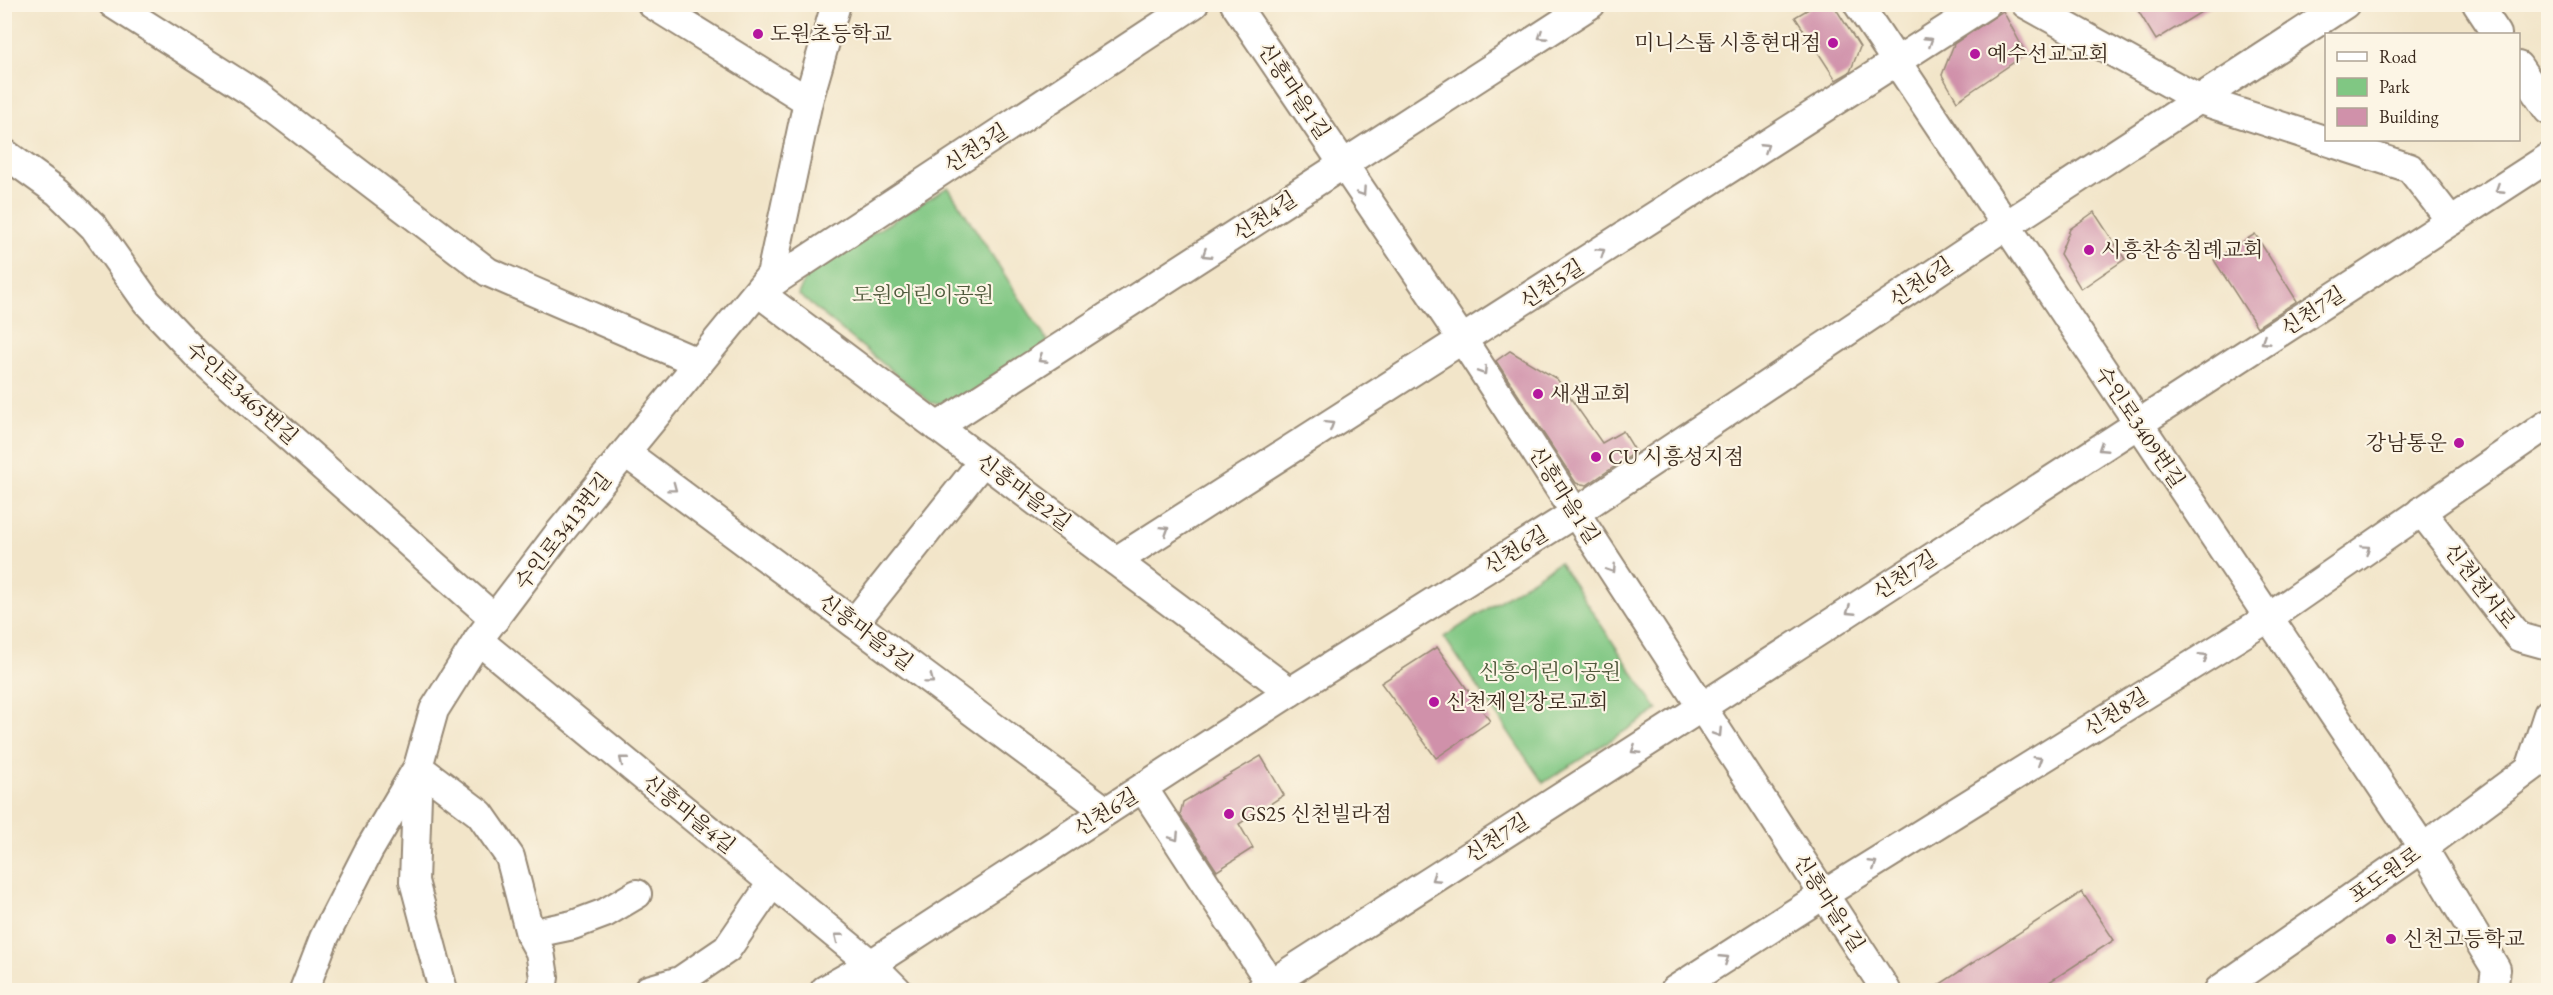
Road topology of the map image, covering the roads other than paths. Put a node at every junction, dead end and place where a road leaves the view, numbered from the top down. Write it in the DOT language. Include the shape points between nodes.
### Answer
graph roads {
  1 [pos="113,4"];
  2 [pos="652,4"];
  3 [pos="836,4"];
  4 [pos="1194,4"];
  5 [pos="1235,4"];
  6 [pos="1591,4"];
  7 [pos="1858,4"];
  8 [pos="1986,4"];
  9 [pos="2026,4"];
  10 [pos="2345,4"];
  11 [pos="2477,4"];
  12 [pos="2496,33"];
  13 [pos="1897,62"];
  14 [pos="2520,69"];
  15 [pos="2200,100"];
  16 [pos="808,101"];
  17 [pos="2548,110"];
  18 [pos="2325,140"];
  19 [pos="2327,141"];
  20 [pos="4,153"];
  21 [pos="2548,158"];
  22 [pos="1344,165"];
  23 [pos="2451,221"];
  24 [pos="2005,226"];
  25 [pos="758,292"];
  26 [pos="1463,340"];
  27 [pos="699,363"];
  28 [pos="2138,424"];
  29 [pos="2548,424"];
  30 [pos="937,427"];
  31 [pos="626,453"];
  32 [pos="983,462"];
  33 [pos="2421,512"];
  34 [pos="1575,513"];
  35 [pos="1116,561"];
  36 [pos="2268,618"];
  37 [pos="854,623"];
  38 [pos="486,630"];
  39 [pos="2548,645"];
  40 [pos="1290,692"];
  41 [pos="1702,707"];
  42 [pos="2548,714"];
  43 [pos="2540,761"];
  44 [pos="418,767"];
  45 [pos="1143,788"];
  46 [pos="1106,811"];
  47 [pos="2423,849"];
  48 [pos="772,883"];
  49 [pos="637,894"];
  50 [pos="1823,895"];
  51 [pos="530,934"];
  52 [pos="871,964"];
  53 [pos="2494,980"];
  54 [pos="1269,988"];
  55 [pos="1686,988"];
  56 [pos="304,990"];
  57 [pos="443,990"];
  58 [pos="542,990"];
  59 [pos="648,990"];
  60 [pos="825,990"];
  61 [pos="897,990"];
  62 [pos="1886,990"];
  63 [pos="2218,990"];
  1 -- 27 [label="street" via="256,94 488,272"];
  2 -- 16 [label="street"];
  3 -- 16 [label="street, 수인로3413번길"];
  4 -- 25 [label="street, 신천3길"];
  5 -- 22 [label="street, 신흥마을1길"];
  6 -- 22 [label="street, 신천4길, one-way"];
  7 -- 13 [label="street, 수인로3409번길"];
  13 -- 8 [label="street, 신천5길, one-way"];
  9 -- 15 [label="street"];
  10 -- 15 [label="street, 신천6길"];
  11 -- 12 [label="street"];
  13 -- 24 [label="street, 수인로3409번길"];
  26 -- 13 [label="street, 신천5길, one-way"];
  14 -- 17 [label="street"];
  15 -- 18 [label="street"];
  15 -- 24 [label="street, 신천6길"];
  16 -- 25 [label="street, 수인로3413번길" via="771,275"];
  19 -- 23 [label="street" via="2410,168"];
  20 -- 38 [label="street, 수인로3465번길" via="58,192 93,227 147,302 198,356"];
  21 -- 23 [label="street, 신천7길, one-way"];
  22 -- 26 [label="street, 신흥마을1길, one-way"];
  22 -- 30 [label="street, 신천4길, one-way"];
  23 -- 28 [label="street, 신천7길, one-way"];
  24 -- 28 [label="street, 수인로3409번길"];
  24 -- 34 [label="street, 신천6길"];
  25 -- 27 [label="street, 수인로3413번길"];
  25 -- 30 [label="street, 신흥마을2길"];
  26 -- 34 [label="street, 신흥마을1길, one-way"];
  35 -- 26 [label="street, 신천5길, one-way"];
  27 -- 31 [label="street, 수인로3413번길"];
  28 -- 36 [label="street, 수인로3409번길"];
  28 -- 41 [label="street, 신천7길, one-way"];
  29 -- 33 [label="street, 신천8길"];
  30 -- 32 [label="street, 신흥마을2길"];
  31 -- 37 [label="street, 신흥마을3길, one-way"];
  31 -- 38 [label="street, 수인로3413번길"];
  32 -- 35 [label="street, 신흥마을2길"];
  32 -- 37 [label="street"];
  36 -- 33 [label="street, 신천8길, one-way"];
  33 -- 39 [label="street, 신천천서로" via="2519,637"];
  34 -- 40 [label="street, 신천6길"];
  34 -- 41 [label="street, 신흥마을1길, one-way"];
  35 -- 40 [label="street, 신흥마을2길"];
  36 -- 47 [label="street, 수인로3409번길"];
  50 -- 36 [label="street, 신천8길, one-way"];
  37 -- 46 [label="street, 신흥마을3길, one-way"];
  38 -- 44 [label="street, 수인로3413번길" via="434,710"];
  48 -- 38 [label="street, 신흥마을4길, one-way"];
  40 -- 45 [label="street, 신천6길"];
  41 -- 50 [label="street, 신흥마을1길, one-way"];
  41 -- 54 [label="street, 신천7길, one-way"];
  42 -- 43 [label="street"];
  43 -- 47 [label="street, 포도원로"];
  44 -- 51 [label="street" via="480,814 510,857"];
  44 -- 56 [label="street" via="364,859 324,938"];
  44 -- 57 [label="street, 수인로3413번길" via="414,881"];
  45 -- 46 [label="street, 신천6길"];
  45 -- 54 [label="street, one-way"];
  46 -- 52 [label="street, 신천6길"];
  47 -- 53 [label="street, 수인로3409번길"];
  47 -- 63 [label="street, 포도원로"];
  52 -- 48 [label="street, 신흥마을4길, one-way"];
  48 -- 59 [label="street" via="727,949 680,981"];
  49 -- 51 [label="street" via="605,914"];
  55 -- 50 [label="street, 신천8길, one-way"];
  50 -- 62 [label="street, 신흥마을1길"];
  51 -- 58 [label="street" via="540,952"];
  52 -- 60 [label="street, 신천6길"];
  52 -- 61 [label="street, 신흥마을4길"];
}
